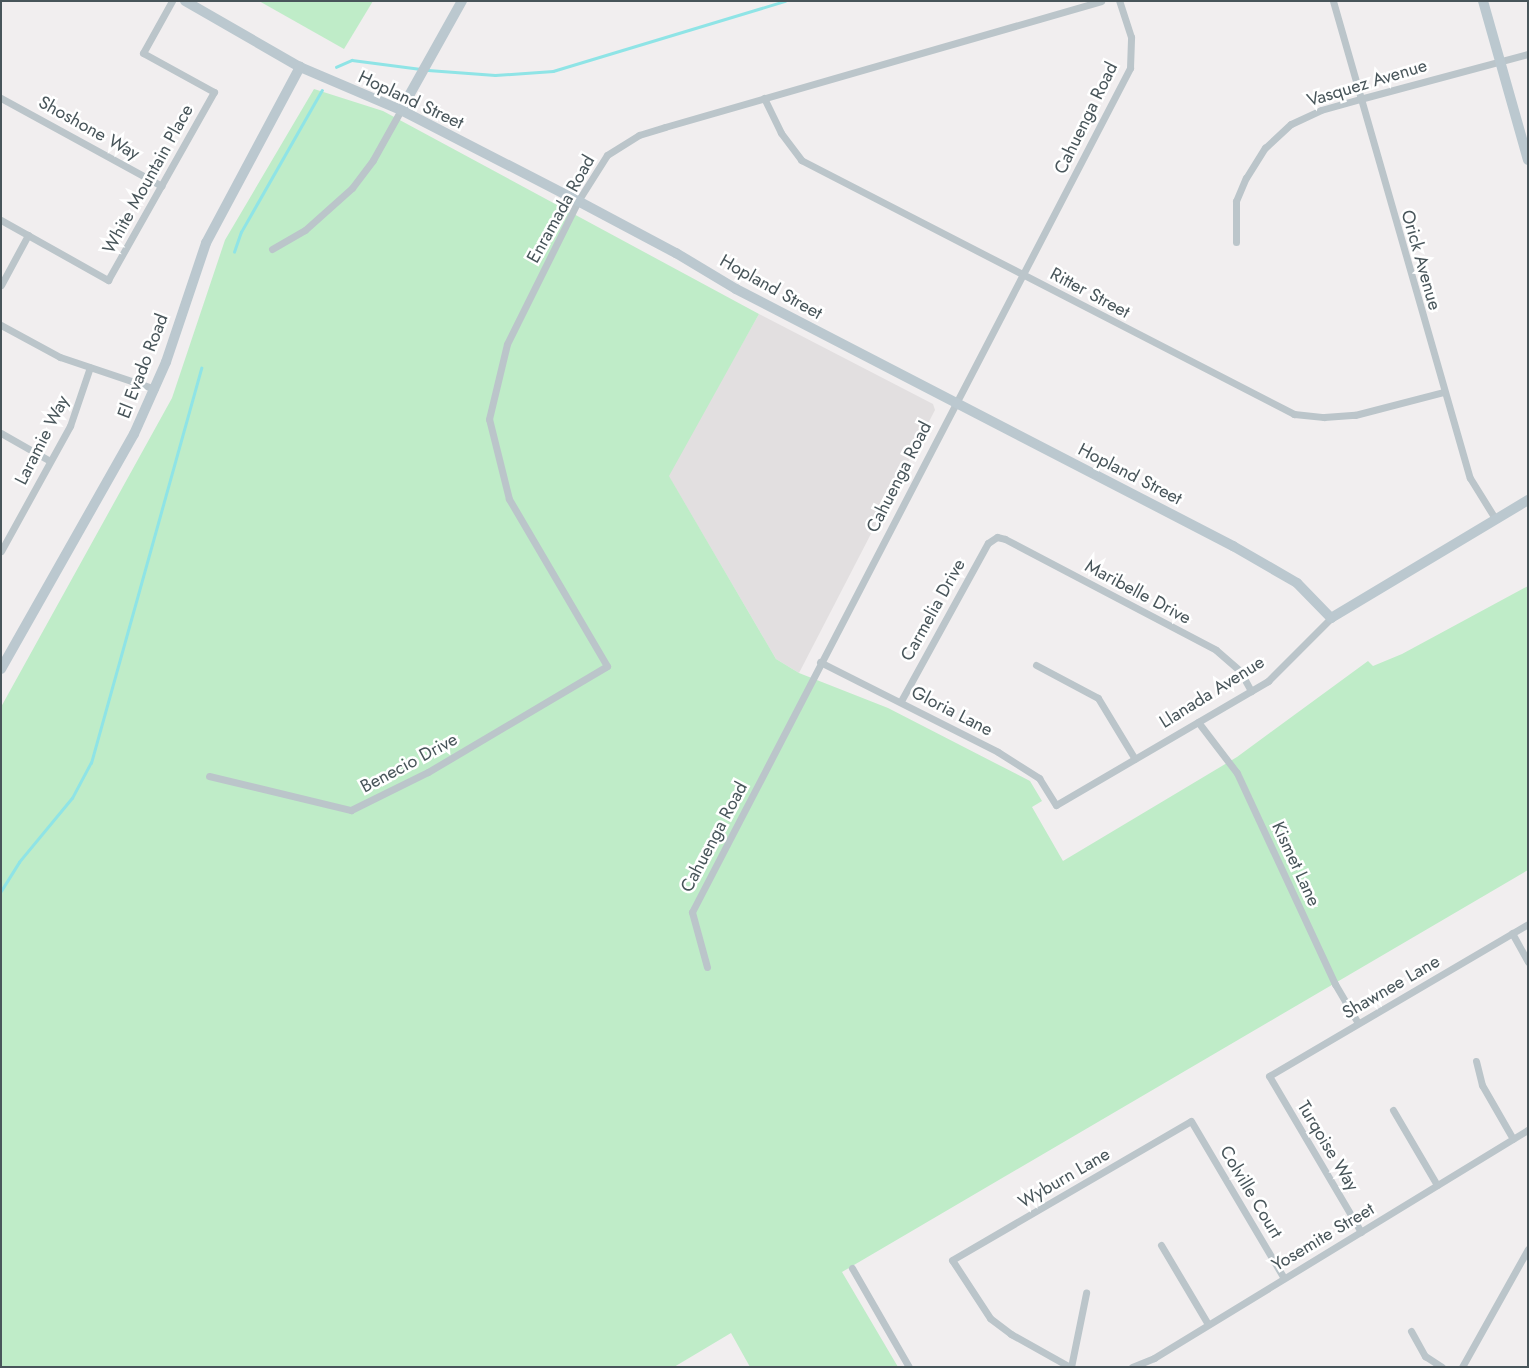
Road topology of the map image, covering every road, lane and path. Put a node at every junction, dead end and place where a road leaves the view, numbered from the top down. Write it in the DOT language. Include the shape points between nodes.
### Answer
graph roads {
  1 [pos="172,1"];
  2 [pos="185,1"];
  3 [pos="462,1"];
  4 [pos="1102,1"];
  5 [pos="1119,1"];
  6 [pos="1333,1"];
  7 [pos="1483,1"];
  8 [pos="1528,54"];
  9 [pos="1499,61"];
  10 [pos="300,67"];
  11 [pos="2,98"];
  12 [pos="764,98"];
  13 [pos="1360,99"];
  14 [pos="400,110"];
  15 [pos="1528,160"];
  16 [pos="162,186"];
  17 [pos="578,201"];
  18 [pos="1,220"];
  19 [pos="28,235"];
  20 [pos="1236,242"];
  21 [pos="272,249"];
  22 [pos="1023,275"];
  23 [pos="1,285"];
  24 [pos="1,325"];
  25 [pos="90,367"];
  26 [pos="155,389"];
  27 [pos="1443,392"];
  28 [pos="955,401"];
  29 [pos="1,433"];
  30 [pos="50,460"];
  31 [pos="1528,500"];
  32 [pos="1496,520"];
  33 [pos="997,537"];
  34 [pos="1,551"];
  35 [pos="1331,618"];
  36 [pos="820,662"];
  37 [pos="1036,665"];
  38 [pos="607,666"];
  39 [pos="1,669"];
  40 [pos="1251,691"];
  41 [pos="901,701"];
  42 [pos="1198,722"];
  43 [pos="1135,758"];
  44 [pos="208,776"];
  45 [pos="1056,805"];
  46 [pos="1528,924"];
  47 [pos="1512,933"];
  48 [pos="1528,962"];
  49 [pos="707,967"];
  50 [pos="1358,1024"];
  51 [pos="1476,1061"];
  52 [pos="1269,1076"];
  53 [pos="1393,1110"];
  54 [pos="1191,1121"];
  55 [pos="1528,1130"];
  56 [pos="1513,1139"];
  57 [pos="1437,1185"];
  58 [pos="1361,1232"];
  59 [pos="1161,1245"];
  60 [pos="1528,1249"];
  61 [pos="852,1268"];
  62 [pos="1284,1278"];
  63 [pos="1086,1293"];
  64 [pos="1208,1324"];
  65 [pos="1411,1330"];
  66 [pos="909,1367"];
  67 [pos="1070,1367"];
  68 [pos="1132,1367"];
  69 [pos="1442,1367"];
  70 [pos="1462,1367"];
  1 -- 16 [label="street, White Mountain Place" via="143,53 214,92"];
  2 -- 10 [label="street, Hopland Street"];
  3 -- 14 [label="street"];
  4 -- 12 [label="street, Enramada Road"];
  5 -- 22 [label="street, Cahuenga Road" via="1132,37 1130,68"];
  6 -- 13 [label="street, Orick Avenue"];
  7 -- 9 [label="street"];
  8 -- 9 [label="street, Vasquez Avenue"];
  9 -- 13 [label="street, Vasquez Avenue"];
  9 -- 15 [label="street"];
  10 -- 14 [label="street, Hopland Street"];
  10 -- 26 [label="street, El Evado Road" via="206,243"];
  11 -- 16 [label="street, Shoshone Way"];
  12 -- 17 [label="street, Enramada Road" via="639,135 624,143 607,155"];
  12 -- 22 [label="street, Ritter Street" via="781,134 801,160"];
  13 -- 20 [label="street, Vasquez Avenue" via="1321,110 1291,124 1265,148 1236,201"];
  13 -- 27 [label="street, Orick Avenue"];
  14 -- 17 [label="street, Hopland Street"];
  14 -- 21 [label="street" via="380,148 352,188 305,230"];
  16 -- 19 [label="street, White Mountain Place" via="108,280"];
  17 -- 28 [label="street, Hopland Street" via="736,289"];
  17 -- 38 [label="street, Enramada Road" via="508,344 489,419 508,498"];
  18 -- 19 [label="street"];
  19 -- 23 [label="street"];
  22 -- 27 [label="street, Ritter Street" via="1294,414 1324,417 1355,414"];
  22 -- 28 [label="street, Cahuenga Road"];
  24 -- 25 [label="street" via="60,357"];
  25 -- 26 [label="street"];
  25 -- 30 [label="street, Laramie Way" via="75,415"];
  26 -- 39 [label="street, El Evado Road" via="134,434"];
  27 -- 32 [label="street, Orick Avenue" via="1470,478"];
  28 -- 35 [label="street, Hopland Street" via="1277,569 1297,583"];
  28 -- 36 [label="street, Cahuenga Road"];
  29 -- 30 [label="street"];
  30 -- 34 [label="street, Laramie Way"];
  31 -- 32 [label="street, Llanada Avenue"];
  32 -- 35 [label="street, Llanada Avenue"];
  33 -- 40 [label="street, Maribelle Drive" via="1216,650 1240,671"];
  33 -- 41 [label="street, Carmelia Drive" via="988,543"];
  35 -- 40 [label="street, Llanada Avenue" via="1268,681"];
  36 -- 41 [label="street, Gloria Lane"];
  36 -- 49 [label="street, Cahuenga Road" via="745,815 692,912"];
  37 -- 43 [label="street" via="1098,698"];
  38 -- 44 [label="street, Benecio Drive" via="428,772 351,810"];
  40 -- 42 [label="street, Llanada Avenue"];
  41 -- 45 [label="street, Gloria Lane" via="1026,769 1039,778"];
  42 -- 43 [label="street, Llanada Avenue"];
  42 -- 50 [label="street, Kismet Lane" via="1237,773 1335,984"];
  43 -- 45 [label="street, Llanada Avenue"];
  46 -- 47 [label="street, Shawnee Lane"];
  47 -- 48 [label="street"];
  47 -- 50 [label="street, Shawnee Lane"];
  50 -- 52 [label="street, Shawnee Lane"];
  51 -- 56 [label="street" via="1482,1085"];
  52 -- 58 [label="street, Turqoise Way"];
  53 -- 57 [label="street"];
  54 -- 62 [label="street, Colville Court"];
  54 -- 67 [label="street, Wyburn Lane" via="952,1260 990,1318 1011,1334"];
  55 -- 56 [label="street, Yosemite Street"];
  56 -- 57 [label="street, Yosemite Street"];
  57 -- 58 [label="street, Yosemite Street"];
  58 -- 62 [label="street, Yosemite Street"];
  59 -- 64 [label="street"];
  60 -- 70 [label="street"];
  61 -- 66 [label="street"];
  62 -- 64 [label="street, Yosemite Street"];
  63 -- 67 [label="street"];
  64 -- 68 [label="street, Yosemite Street" via="1154,1358"];
  65 -- 69 [label="street" via="1425,1356"];
}
